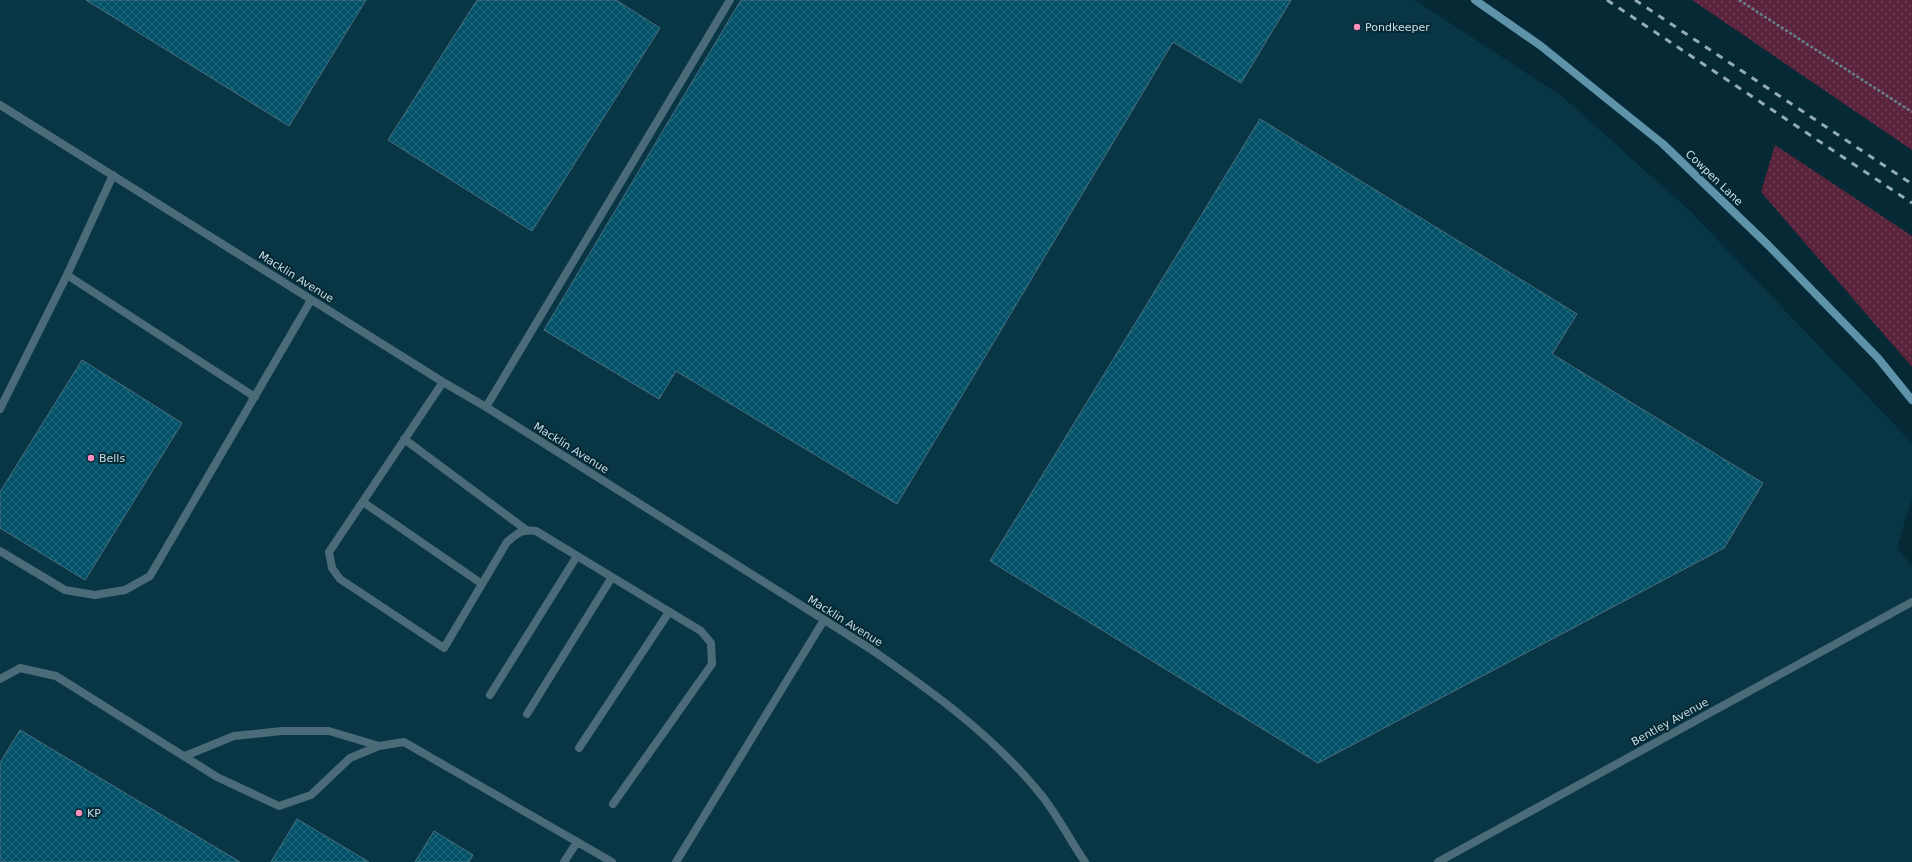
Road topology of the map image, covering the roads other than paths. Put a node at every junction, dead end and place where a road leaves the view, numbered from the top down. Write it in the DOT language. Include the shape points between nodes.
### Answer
graph roads {
  1 [pos="730,0"];
  2 [pos="1475,0"];
  3 [pos="0,105"];
  4 [pos="112,176"];
  5 [pos="67,275"];
  6 [pos="311,300"];
  7 [pos="443,382"];
  8 [pos="254,397"];
  9 [pos="1912,400"];
  10 [pos="486,407"];
  11 [pos="0,409"];
  12 [pos="404,439"];
  13 [pos="363,502"];
  14 [pos="525,529"];
  15 [pos="0,551"];
  16 [pos="577,556"];
  17 [pos="612,577"];
  18 [pos="482,584"];
  19 [pos="1912,602"];
  20 [pos="669,612"];
  21 [pos="824,620"];
  22 [pos="0,679"];
  23 [pos="490,696"];
  24 [pos="526,714"];
  25 [pos="379,746"];
  26 [pos="579,748"];
  27 [pos="185,756"];
  28 [pos="613,804"];
  29 [pos="577,842"];
  30 [pos="564,862"];
  31 [pos="612,862"];
  32 [pos="676,862"];
  33 [pos="1085,862"];
  34 [pos="1438,862"];
  1 -- 10 [label="street"];
  2 -- 9 [label="street, Cowpen Lane" via="1542,46 1663,144 1768,245 1878,358"];
  3 -- 4 [label="street, Macklin Avenue"];
  4 -- 5 [label="street"];
  4 -- 6 [label="street, Macklin Avenue"];
  5 -- 8 [label="street"];
  5 -- 11 [label="street"];
  6 -- 7 [label="street, Macklin Avenue"];
  6 -- 8 [label="street"];
  7 -- 10 [label="street, Macklin Avenue"];
  7 -- 12 [label="street"];
  8 -- 15 [label="street" via="150,576 125,590 87,594 65,590"];
  10 -- 21 [label="street, Macklin Avenue"];
  12 -- 13 [label="street"];
  12 -- 14 [label="street"];
  13 -- 18 [label="street"];
  13 -- 18 [label="street" via="329,552 332,568 340,579 444,648"];
  14 -- 16 [label="street" via="536,530"];
  14 -- 18 [label="street" via="507,542"];
  16 -- 17 [label="street"];
  16 -- 23 [label="street"];
  17 -- 20 [label="street"];
  17 -- 24 [label="street"];
  19 -- 34 [label="street, Bentley Avenue"];
  20 -- 26 [label="street"];
  20 -- 28 [label="street" via="701,631 711,643 712,664"];
  21 -- 32 [label="street"];
  21 -- 33 [label="street, Macklin Avenue" via="929,689 1001,749 1039,792"];
  22 -- 27 [label="street" via="20,668 56,676"];
  25 -- 27 [label="street" via="329,731 282,731 234,736"];
  25 -- 27 [label="street" via="350,758 311,795 279,806 217,777"];
  25 -- 29 [label="street" via="404,742"];
  29 -- 30 [label="street"];
  29 -- 31 [label="street"];
}
